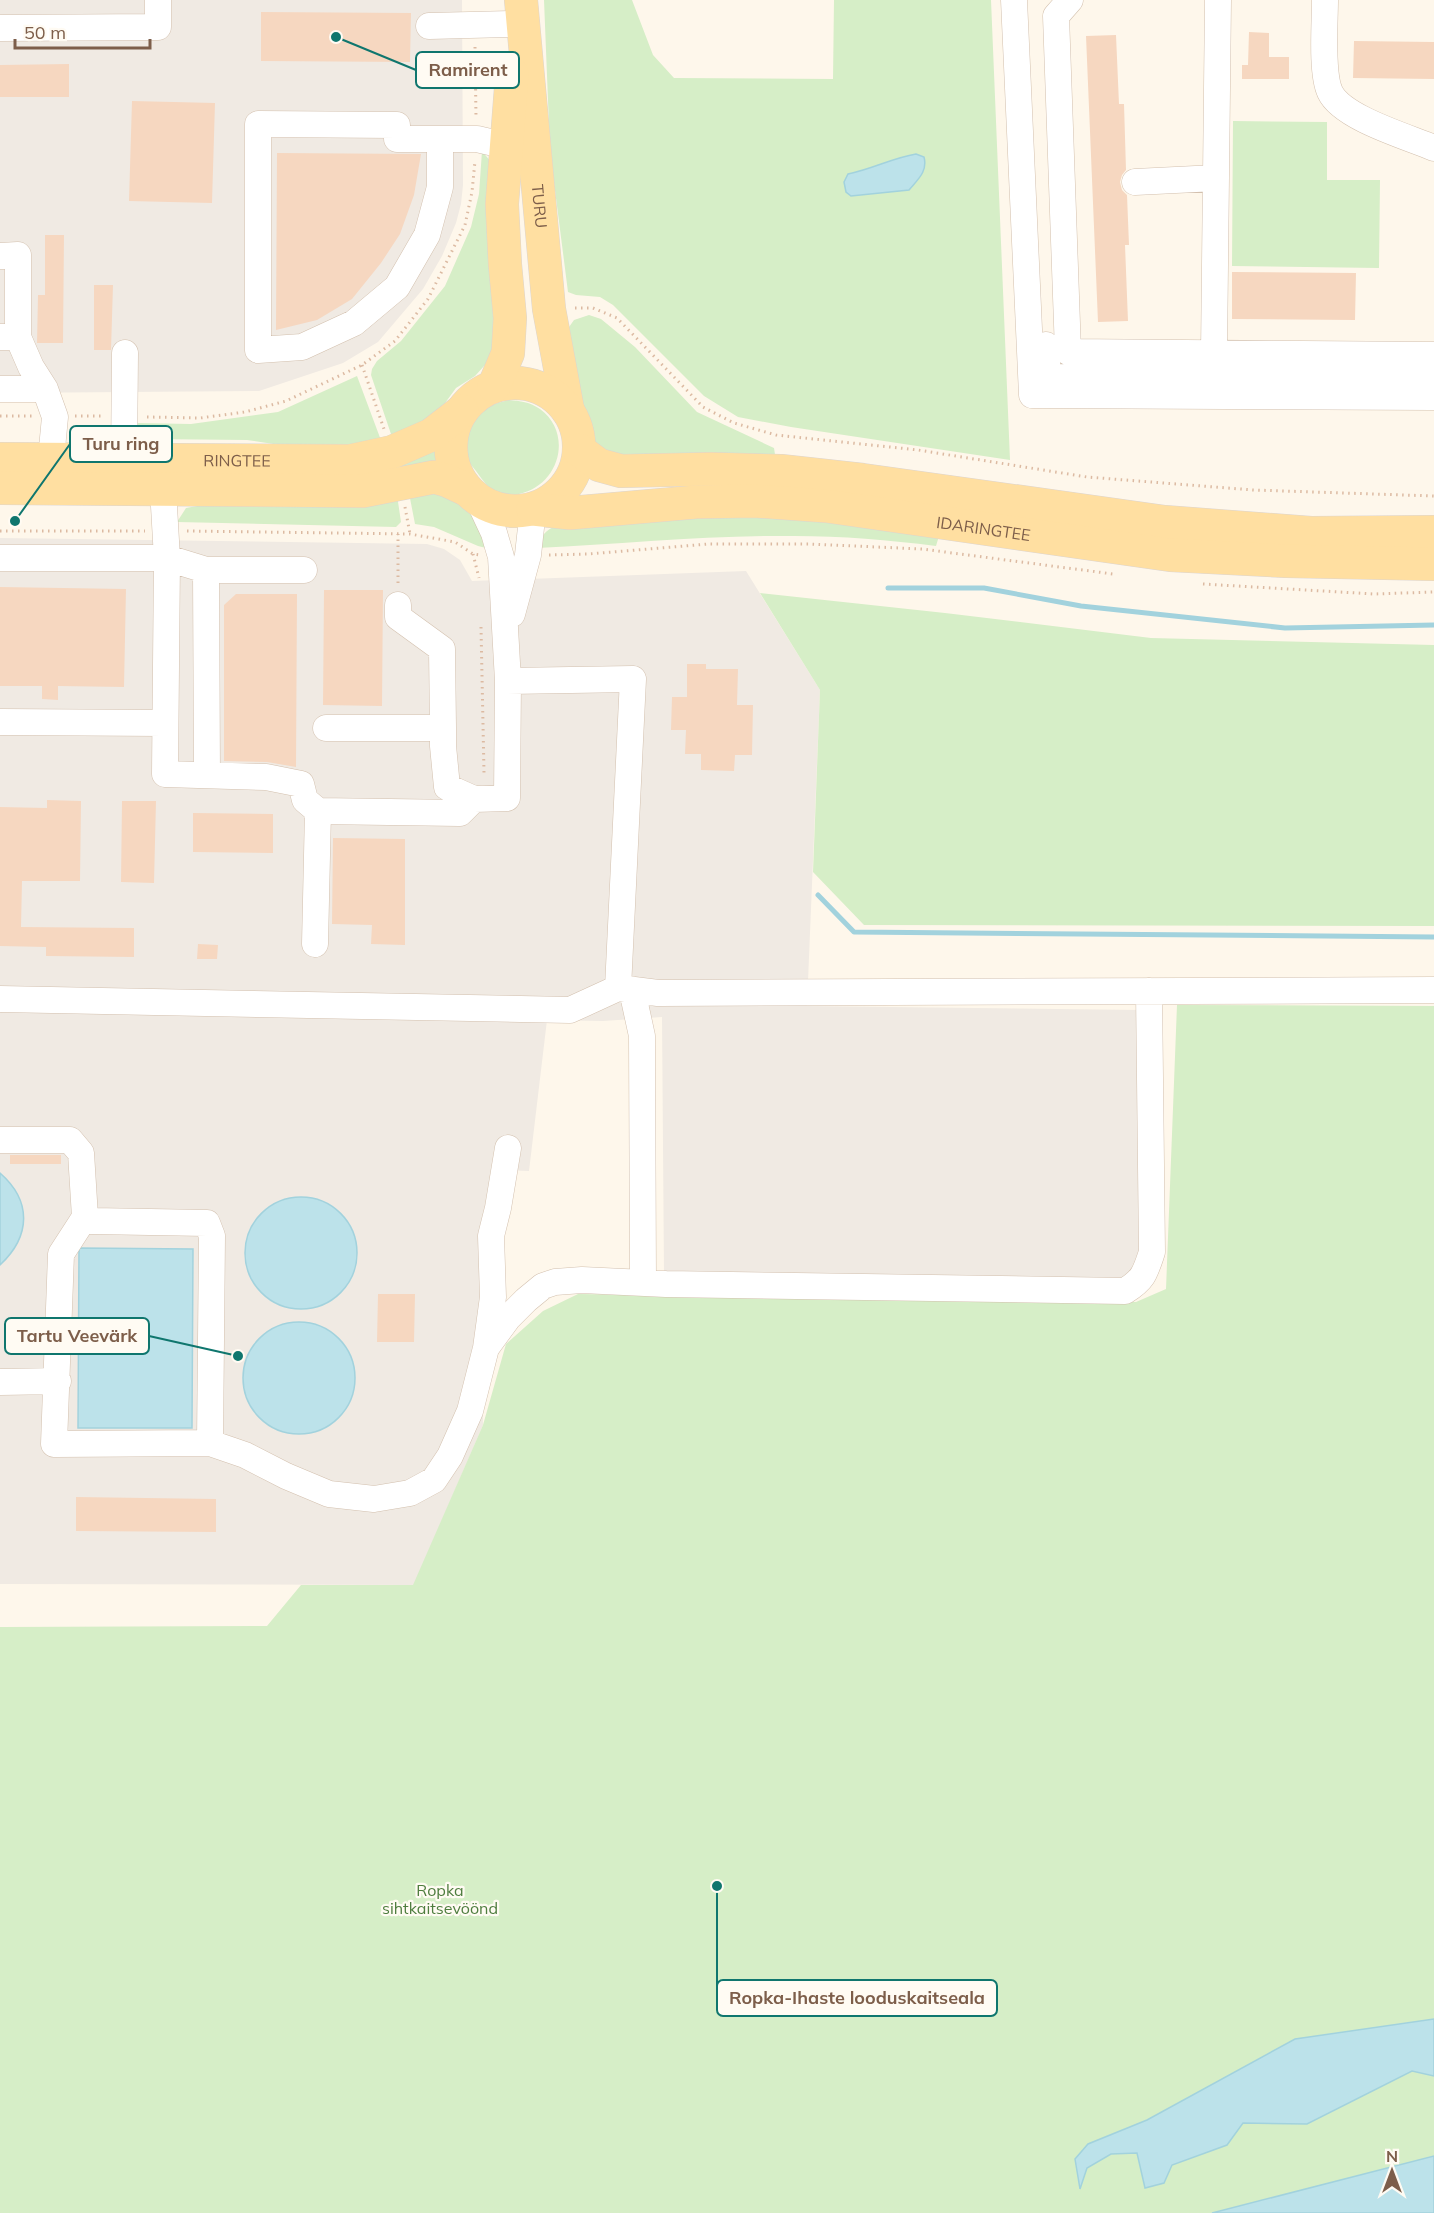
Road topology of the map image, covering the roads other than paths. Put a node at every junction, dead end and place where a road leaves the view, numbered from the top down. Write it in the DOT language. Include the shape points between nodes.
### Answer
graph roads {
  1 [pos="158,0"];
  2 [pos="1014,0"];
  3 [pos="1030,0"];
  4 [pos="1070,0"];
  5 [pos="1218,0"];
  6 [pos="1325,0"];
  7 [pos="518,8"];
  8 [pos="429,26"];
  9 [pos="0,28"];
  10 [pos="440,139"];
  11 [pos="492,142"];
  12 [pos="1434,148"];
  13 [pos="1216,178"];
  14 [pos="1135,182"];
  15 [pos="540,223"];
  16 [pos="0,255"];
  17 [pos="9,337"];
  18 [pos="125,353"];
  19 [pos="1214,353"];
  20 [pos="1434,355"];
  21 [pos="1434,378"];
  22 [pos="494,386"];
  23 [pos="0,389"];
  24 [pos="45,389"];
  25 [pos="1434,397"];
  26 [pos="462,411"];
  27 [pos="568,411"];
  28 [pos="579,450"];
  29 [pos="0,459"];
  30 [pos="51,459"];
  31 [pos="124,461"];
  32 [pos="0,488"];
  33 [pos="163,489"];
  34 [pos="472,495"];
  35 [pos="533,509"];
  36 [pos="1434,532"];
  37 [pos="0,558"];
  38 [pos="167,558"];
  39 [pos="1434,564"];
  40 [pos="206,570"];
  41 [pos="304,570"];
  42 [pos="398,604"];
  43 [pos="506,638"];
  44 [pos="508,681"];
  45 [pos="0,722"];
  46 [pos="164,723"];
  47 [pos="326,728"];
  48 [pos="443,728"];
  49 [pos="207,775"];
  50 [pos="479,799"];
  51 [pos="318,811"];
  52 [pos="315,944"];
  53 [pos="625,989"];
  54 [pos="1434,990"];
  55 [pos="1149,992"];
  56 [pos="0,999"];
  57 [pos="0,1140"];
  58 [pos="508,1148"];
  59 [pos="86,1216"];
  60 [pos="644,1283"];
  61 [pos="486,1348"];
  62 [pos="58,1381"];
  63 [pos="0,1382"];
  64 [pos="210,1443"];
  1 -- 9 [label="street" via="158,27"];
  2 -- 25 [label="street" via="1032,395"];
  3 -- 21 [label="street" via="1048,377"];
  4 -- 19 [label="street" via="1056,16 1068,352"];
  5 -- 13 [label="street" via="1225,129"];
  6 -- 12 [label="street" via="1326,78 1335,100 1355,116"];
  7 -- 8 [label="street" via="474,25"];
  7 -- 11 [label="main road, TURU"];
  7 -- 15 [label="main road, TURU"];
  10 -- 10 [label="street" via="440,187 427,235 397,287 354,322 302,347 258,350 258,124 397,125 397,139"];
  10 -- 11 [label="street"];
  11 -- 15 [label="street" via="520,157"];
  11 -- 22 [label="main road, TURU" via="502,204 510,318 508,353"];
  13 -- 14 [label="street"];
  13 -- 19 [label="street" via="1210,261"];
  15 -- 27 [label="main road, TURU" via="549,309"];
  16 -- 17 [label="street" via="18,255"];
  17 -- 24 [label="street"];
  18 -- 31 [label="street"];
  19 -- 20 [label="street"];
  22 -- 26 [label="main road"];
  22 -- 27 [label="main road" via="535,386 559,400"];
  23 -- 24 [label="street"];
  24 -- 30 [label="street" via="55,417"];
  26 -- 31 [label="main road, RINGTEE" via="431,435 392,452 350,461"];
  26 -- 34 [label="main road" via="453,430 450,450 455,471"];
  27 -- 28 [label="main road"];
  28 -- 35 [label="main road" via="566,487 551,501"];
  28 -- 36 [label="main road, IDARINGTEE" via="599,465 621,471 781,471 1165,522 1311,533"];
  29 -- 30 [label="main road, RINGTEE"];
  30 -- 31 [label="main road, RINGTEE"];
  32 -- 33 [label="main road, RINGTEE"];
  33 -- 34 [label="main road, RINGTEE" via="363,491 434,477"];
  33 -- 38 [label="street"];
  34 -- 35 [label="main road" via="496,509"];
  34 -- 43 [label="street" via="494,533 501,557"];
  35 -- 39 [label="main road, IDARINGTEE" via="570,513 755,501 826,506 1170,555"];
  35 -- 43 [label="street" via="528,555"];
  37 -- 38 [label="street"];
  38 -- 40 [label="street"];
  38 -- 46 [label="street"];
  40 -- 41 [label="street"];
  40 -- 49 [label="street"];
  42 -- 48 [label="street" via="398,617 442,649"];
  43 -- 44 [label="street"];
  44 -- 50 [label="street" via="507,798"];
  44 -- 53 [label="street" via="633,679"];
  45 -- 46 [label="street"];
  46 -- 49 [label="street" via="165,774"];
  47 -- 48 [label="street"];
  48 -- 50 [label="street" via="447,787"];
  49 -- 51 [label="street" via="266,777 301,784 305,800"];
  50 -- 51 [label="street" via="460,813"];
  51 -- 52 [label="street"];
  53 -- 55 [label="street" via="657,993"];
  53 -- 56 [label="street" via="570,1010"];
  53 -- 60 [label="street" via="642,1036"];
  54 -- 55 [label="street"];
  55 -- 60 [label="street" via="1152,1252 1145,1274 1125,1291"];
  57 -- 59 [label="street" via="70,1140 81,1153"];
  58 -- 61 [label="street" via="491,1236 493,1297"];
  59 -- 62 [label="street" via="61,1254"];
  59 -- 64 [label="street" via="92,1221 207,1223 212,1236"];
  60 -- 61 [label="street" via="582,1280 543,1286 508,1318"];
  61 -- 64 [label="street" via="470,1411 450,1456 434,1480 410,1493 374,1499 329,1494"];
  62 -- 63 [label="street"];
  62 -- 64 [label="street" via="54,1444"];
}
